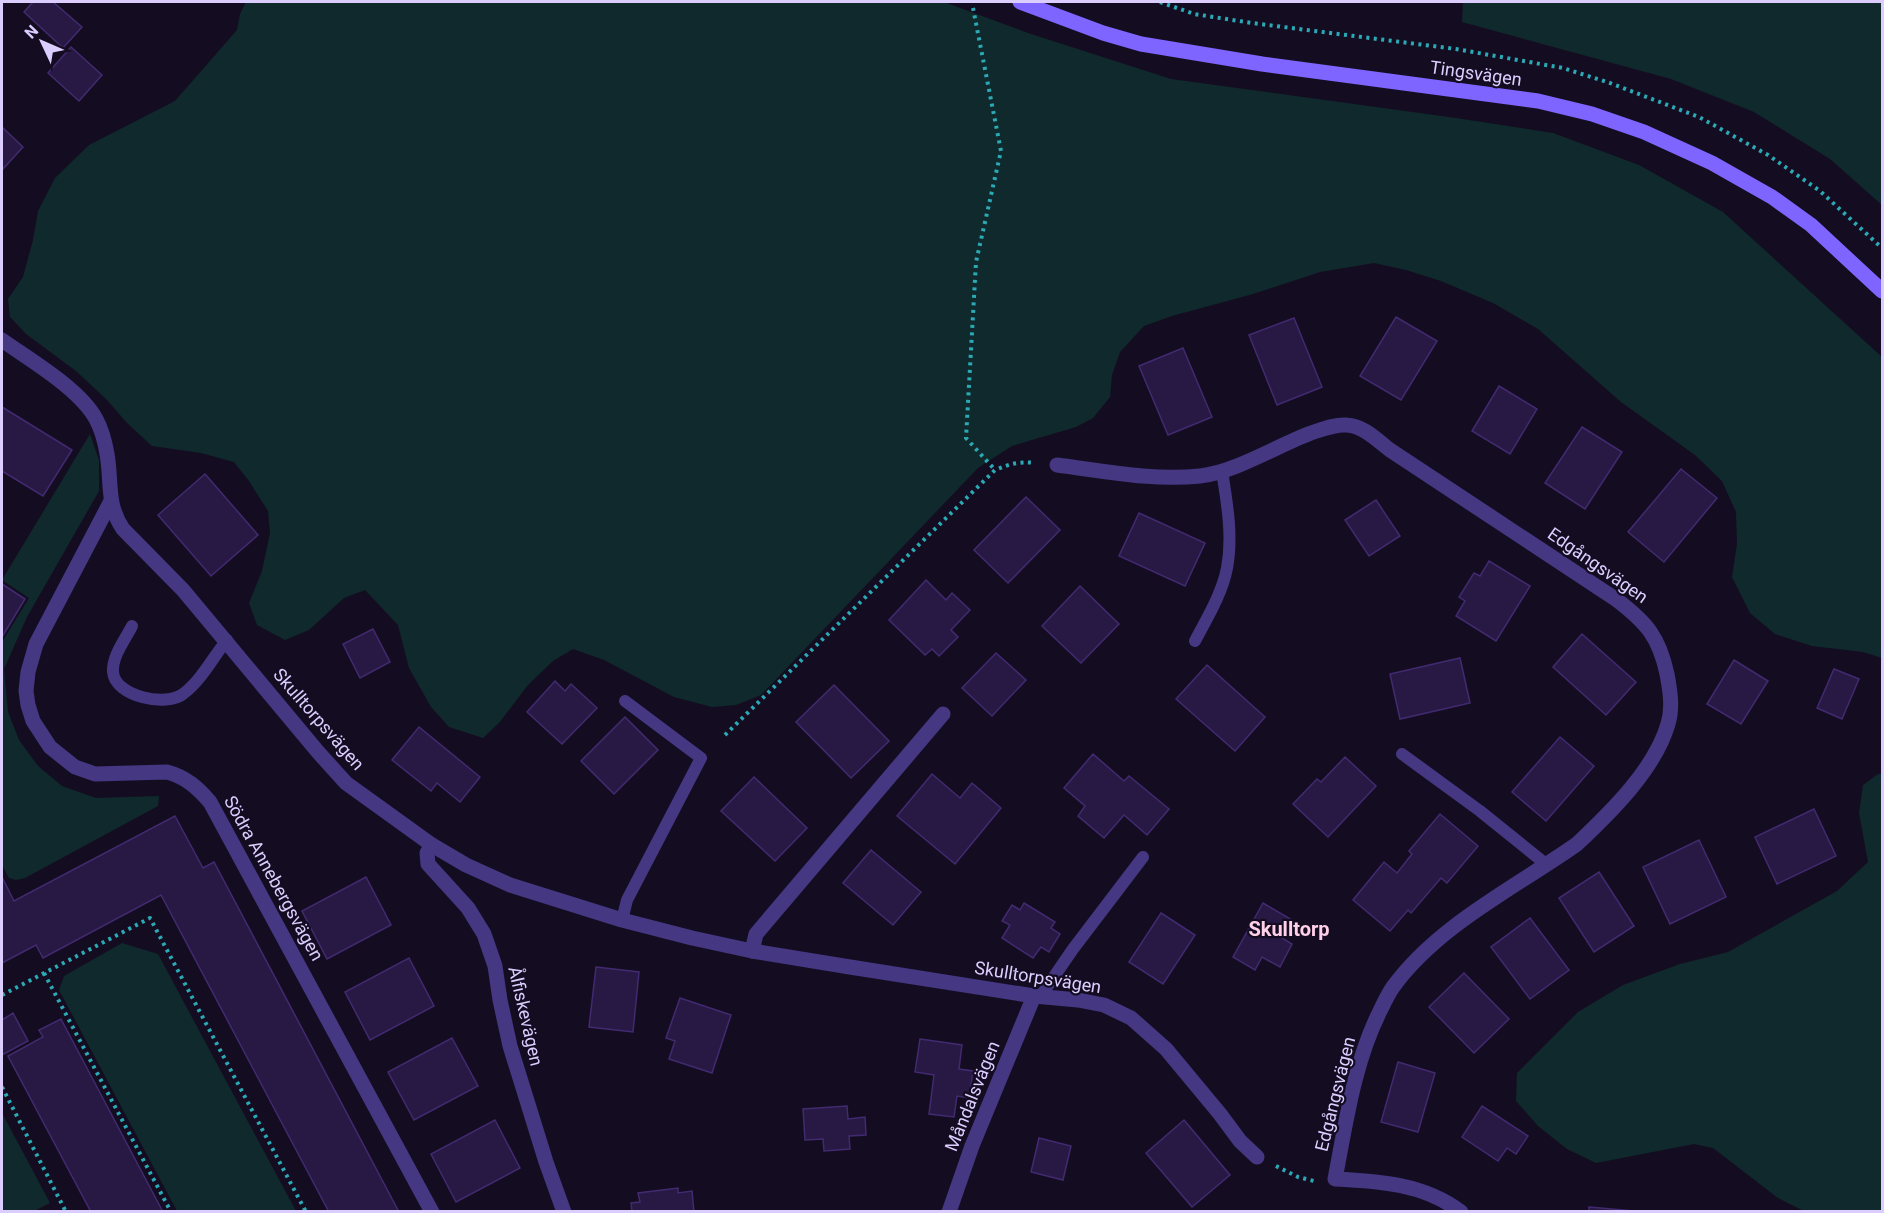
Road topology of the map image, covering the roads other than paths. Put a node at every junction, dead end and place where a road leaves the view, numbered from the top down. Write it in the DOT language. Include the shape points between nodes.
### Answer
graph roads {
  1 [pos="1020,2"];
  2 [pos="1882,291"];
  3 [pos="2,340"];
  4 [pos="1057,465"];
  5 [pos="1222,471"];
  6 [pos="111,501"];
  7 [pos="132,626"];
  8 [pos="226,640"];
  9 [pos="1195,641"];
  10 [pos="625,700"];
  11 [pos="943,714"];
  12 [pos="1402,754"];
  13 [pos="432,845"];
  14 [pos="1143,857"];
  15 [pos="1547,865"];
  16 [pos="622,920"];
  17 [pos="752,951"];
  18 [pos="1037,996"];
  19 [pos="1257,1157"];
  20 [pos="432,1212"];
  21 [pos="564,1212"];
  22 [pos="949,1212"];
  23 [pos="1461,1212"];
  1 -- 2 [label="street, Tingsvägen" via="1141,44 1538,101 1592,114 1644,132 1772,197 1811,225"];
  3 -- 6 [label="street, Skulltorpsvägen" via="75,394 96,418 108,457"];
  4 -- 5 [label="street, Edgångsvägen" via="1155,477"];
  5 -- 9 [label="lane" via="1230,540 1227,570"];
  5 -- 15 [label="street, Edgångsvägen" via="1329,427 1348,425 1364,430 1640,618 1662,653 1671,696 1669,722 1646,768 1619,801 1577,844"];
  6 -- 8 [label="street, Skulltorpsvägen" via="123,529"];
  6 -- 20 [label="street, Södra Annebergsvägen" via="36,644 26,691 33,721 50,747 75,767 95,774 167,772 199,789 210,802"];
  7 -- 8 [label="lane" via="116,656 113,671 115,682 138,697 166,700 182,696"];
  8 -- 13 [label="street, Skulltorpsvägen" via="346,783"];
  10 -- 16 [label="lane" via="701,758 627,900"];
  11 -- 17 [label="street" via="756,934"];
  12 -- 15 [label="lane"];
  13 -- 16 [label="street, Skulltorpsvägen" via="510,885"];
  13 -- 21 [label="street, Ålfiskevägen" via="427,853 428,864 468,908 484,933 495,966 510,1046"];
  14 -- 18 [label="lane"];
  15 -- 23 [label="street, Edgångsvägen" via="1434,942 1408,967 1392,988 1366,1045 1351,1098 1335,1179 1407,1187 1433,1195"];
  16 -- 17 [label="street, Skulltorpsvägen"];
  17 -- 18 [label="street, Skulltorpsvägen"];
  18 -- 19 [label="street, Skulltorpsvägen" via="1104,1005 1131,1018 1166,1049"];
  18 -- 22 [label="street, Måndalsvägen" via="972,1146"];
}
